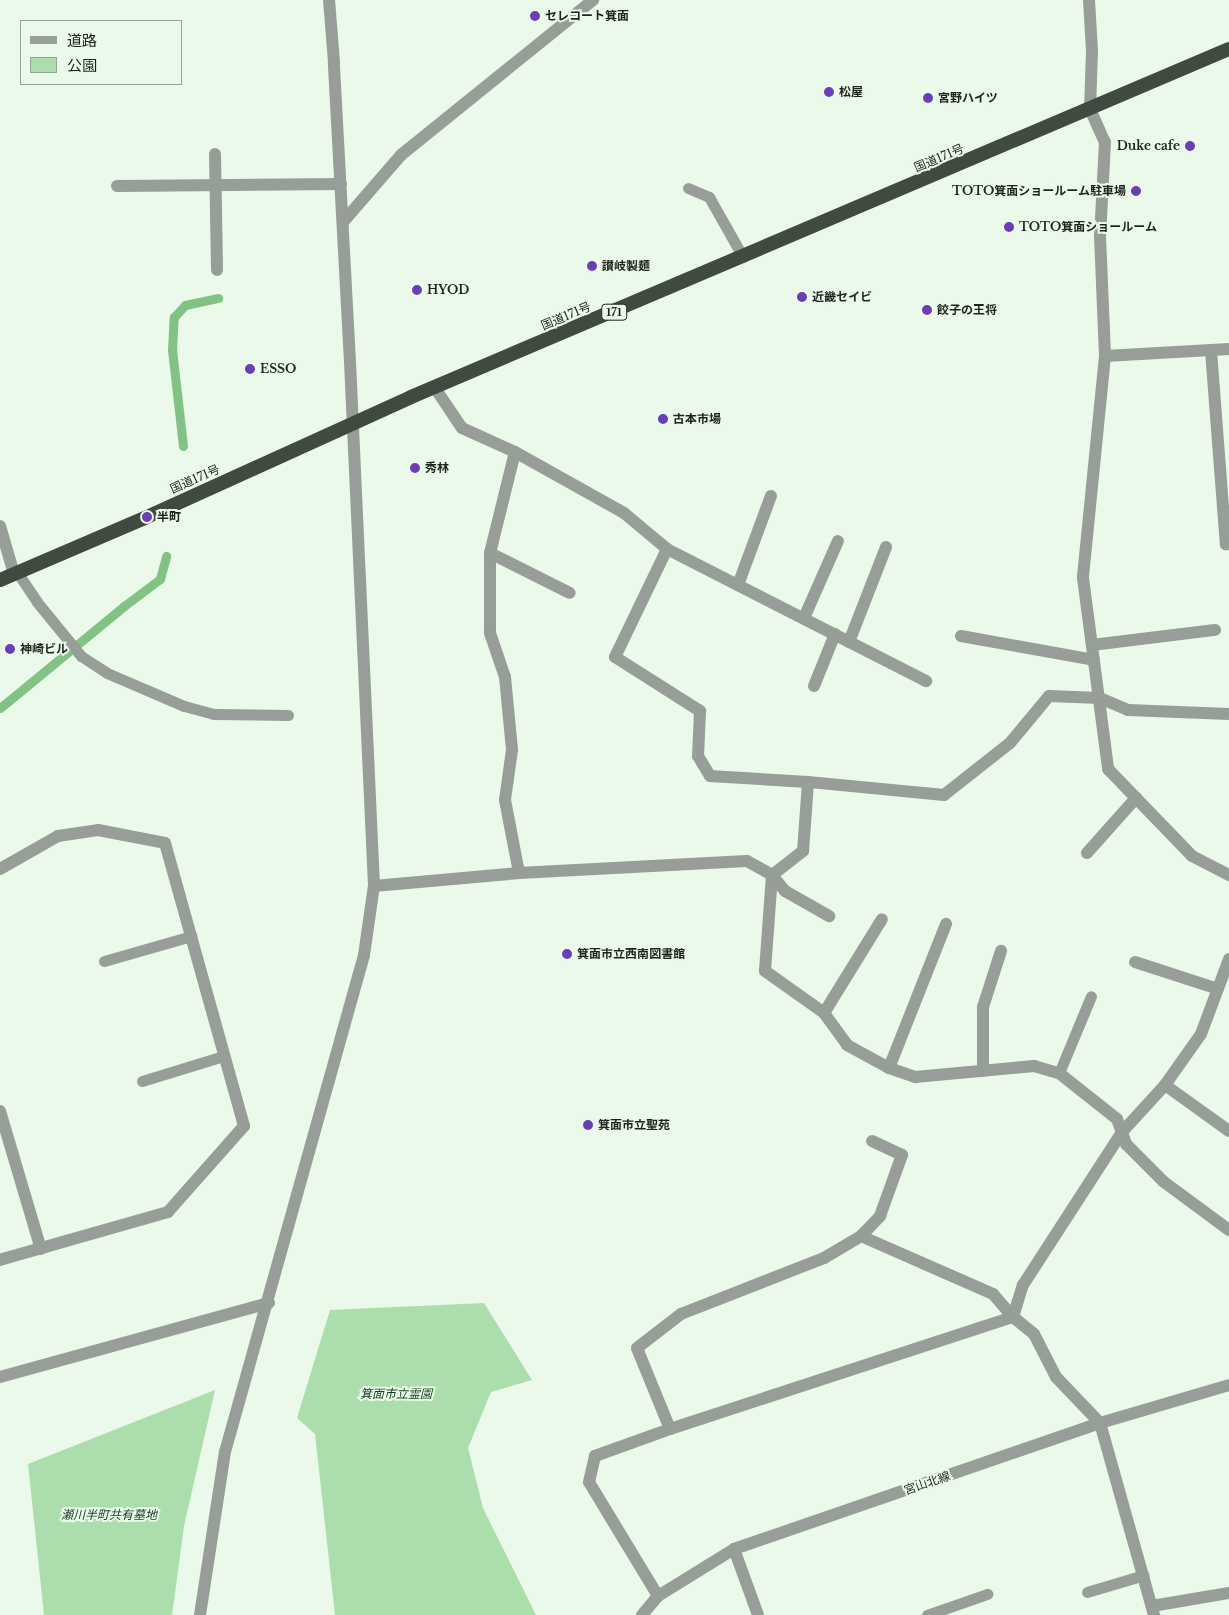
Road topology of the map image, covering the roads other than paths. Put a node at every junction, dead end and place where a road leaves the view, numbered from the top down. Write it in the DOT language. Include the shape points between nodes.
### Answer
graph roads {
  1 [pos="328,0"];
  2 [pos="593,0"];
  3 [pos="1089,0"];
  4 [pos="1229,49"];
  5 [pos="1090,110"];
  6 [pos="215,154"];
  7 [pos="341,184"];
  8 [pos="117,186"];
  9 [pos="216,186"];
  10 [pos="688,188"];
  11 [pos="342,222"];
  12 [pos="744,257"];
  13 [pos="217,270"];
  14 [pos="1229,349"];
  15 [pos="1211,351"];
  16 [pos="1105,356"];
  17 [pos="434,388"];
  18 [pos="353,423"];
  19 [pos="515,452"];
  20 [pos="772,496"];
  21 [pos="0,526"];
  22 [pos="838,541"];
  23 [pos="1229,544"];
  24 [pos="886,547"];
  25 [pos="667,549"];
  26 [pos="490,553"];
  27 [pos="16,573"];
  28 [pos="0,580"];
  29 [pos="738,585"];
  30 [pos="570,593"];
  31 [pos="804,618"];
  32 [pos="1215,630"];
  33 [pos="835,634"];
  34 [pos="961,636"];
  35 [pos="849,642"];
  36 [pos="1092,645"];
  37 [pos="1094,660"];
  38 [pos="926,681"];
  39 [pos="814,686"];
  40 [pos="1100,698"];
  41 [pos="1229,714"];
  42 [pos="288,715"];
  43 [pos="808,782"];
  44 [pos="1136,798"];
  45 [pos="1087,853"];
  46 [pos="0,869"];
  47 [pos="519,873"];
  48 [pos="772,874"];
  49 [pos="1229,875"];
  50 [pos="374,886"];
  51 [pos="829,916"];
  52 [pos="882,919"];
  53 [pos="946,924"];
  54 [pos="191,936"];
  55 [pos="1001,951"];
  56 [pos="1229,959"];
  57 [pos="104,960"];
  58 [pos="1134,962"];
  59 [pos="1218,989"];
  60 [pos="1091,996"];
  61 [pos="824,1012"];
  62 [pos="224,1056"];
  63 [pos="889,1068"];
  64 [pos="984,1071"];
  65 [pos="1059,1073"];
  66 [pos="142,1081"];
  67 [pos="1165,1085"];
  68 [pos="0,1112"];
  69 [pos="1229,1131"];
  70 [pos="1122,1132"];
  71 [pos="872,1141"];
  72 [pos="1229,1230"];
  73 [pos="861,1236"];
  74 [pos="41,1249"];
  75 [pos="0,1260"];
  76 [pos="268,1303"];
  77 [pos="1013,1318"];
  78 [pos="0,1377"];
  79 [pos="1229,1384"];
  80 [pos="1100,1423"];
  81 [pos="670,1429"];
  82 [pos="734,1549"];
  83 [pos="1144,1575"];
  84 [pos="1087,1592"];
  85 [pos="987,1594"];
  86 [pos="1229,1594"];
  87 [pos="658,1596"];
  88 [pos="1153,1611"];
  89 [pos="200,1615"];
  90 [pos="642,1615"];
  91 [pos="758,1615"];
  92 [pos="927,1615"];
  1 -- 7 [label="street"];
  2 -- 11 [label="street" via="401,156"];
  3 -- 5 [label="street" via="1092,50"];
  4 -- 5 [label="highway, 国道171号 / 171"];
  5 -- 12 [label="highway, 国道171号 / 171"];
  5 -- 16 [label="street" via="1105,142 1100,236"];
  6 -- 9 [label="street"];
  7 -- 9 [label="street"];
  7 -- 11 [label="street"];
  8 -- 9 [label="street"];
  9 -- 13 [label="street"];
  10 -- 12 [label="lane" via="709,197"];
  11 -- 18 [label="street"];
  12 -- 17 [label="highway, 国道171号 / 171"];
  14 -- 15 [label="street"];
  15 -- 16 [label="street"];
  15 -- 23 [label="street" via="1226,544"];
  16 -- 36 [label="street" via="1083,578"];
  17 -- 18 [label="highway, 国道171号 / 171"];
  17 -- 19 [label="street" via="462,428"];
  18 -- 27 [label="highway, 国道171号 / 171"];
  18 -- 50 [label="street"];
  19 -- 25 [label="street" via="624,513"];
  19 -- 26 [label="street"];
  20 -- 29 [label="street"];
  21 -- 27 [label="street"];
  22 -- 31 [label="street"];
  24 -- 35 [label="street"];
  25 -- 29 [label="street"];
  25 -- 43 [label="street" via="615,656 700,711 698,756 710,776"];
  26 -- 30 [label="street"];
  26 -- 47 [label="street" via="490,633 506,678 512,750 505,800"];
  27 -- 28 [label="highway, 国道171号 / 171"];
  27 -- 42 [label="lane" via="70,643 82,656 107,673 184,706 214,714"];
  29 -- 31 [label="street"];
  31 -- 33 [label="street"];
  32 -- 36 [label="street"];
  33 -- 35 [label="street"];
  33 -- 39 [label="street"];
  34 -- 37 [label="street"];
  35 -- 38 [label="street"];
  36 -- 37 [label="street"];
  37 -- 40 [label="street"];
  40 -- 41 [label="street" via="1128,710"];
  40 -- 43 [label="street" via="1049,696 1010,743 944,795"];
  40 -- 44 [label="street" via="1108,768"];
  43 -- 48 [label="street" via="803,851"];
  44 -- 45 [label="street"];
  44 -- 49 [label="street" via="1192,856"];
  46 -- 54 [label="street" via="58,836 98,830 165,843"];
  47 -- 48 [label="street" via="747,861"];
  47 -- 50 [label="street"];
  48 -- 51 [label="street" via="785,891"];
  48 -- 61 [label="street" via="765,971"];
  50 -- 76 [label="street" via="364,955"];
  52 -- 61 [label="street"];
  53 -- 63 [label="street"];
  54 -- 57 [label="lane"];
  54 -- 62 [label="street"];
  55 -- 64 [label="street" via="983,1007"];
  56 -- 59 [label="street"];
  58 -- 59 [label="street"];
  59 -- 67 [label="street" via="1201,1034"];
  60 -- 65 [label="lane"];
  61 -- 63 [label="street" via="847,1045"];
  62 -- 66 [label="lane"];
  62 -- 74 [label="street" via="244,1126 168,1212"];
  63 -- 64 [label="street" via="915,1077"];
  64 -- 65 [label="street" via="1034,1066"];
  65 -- 70 [label="street" via="1117,1118"];
  67 -- 69 [label="street"];
  67 -- 70 [label="street"];
  68 -- 74 [label="street"];
  70 -- 72 [label="street" via="1126,1144 1164,1182"];
  70 -- 77 [label="street" via="1023,1285"];
  71 -- 73 [label="street" via="902,1155 880,1216"];
  73 -- 77 [label="street" via="994,1294"];
  73 -- 81 [label="street" via="824,1258 681,1314 636,1348"];
  74 -- 75 [label="street"];
  76 -- 78 [label="street"];
  76 -- 89 [label="street" via="225,1452"];
  77 -- 80 [label="street" via="1034,1334 1056,1377"];
  77 -- 81 [label="street"];
  79 -- 80 [label="street, 宮山北線"];
  80 -- 82 [label="street, 宮山北線"];
  80 -- 83 [label="street"];
  81 -- 87 [label="street" via="595,1456 589,1482"];
  82 -- 87 [label="street, 宮山北線"];
  82 -- 91 [label="street"];
  83 -- 84 [label="lane"];
  83 -- 88 [label="street"];
  85 -- 92 [label="lane"];
  86 -- 88 [label="street"];
  87 -- 90 [label="street, 宮山北線"];
}
